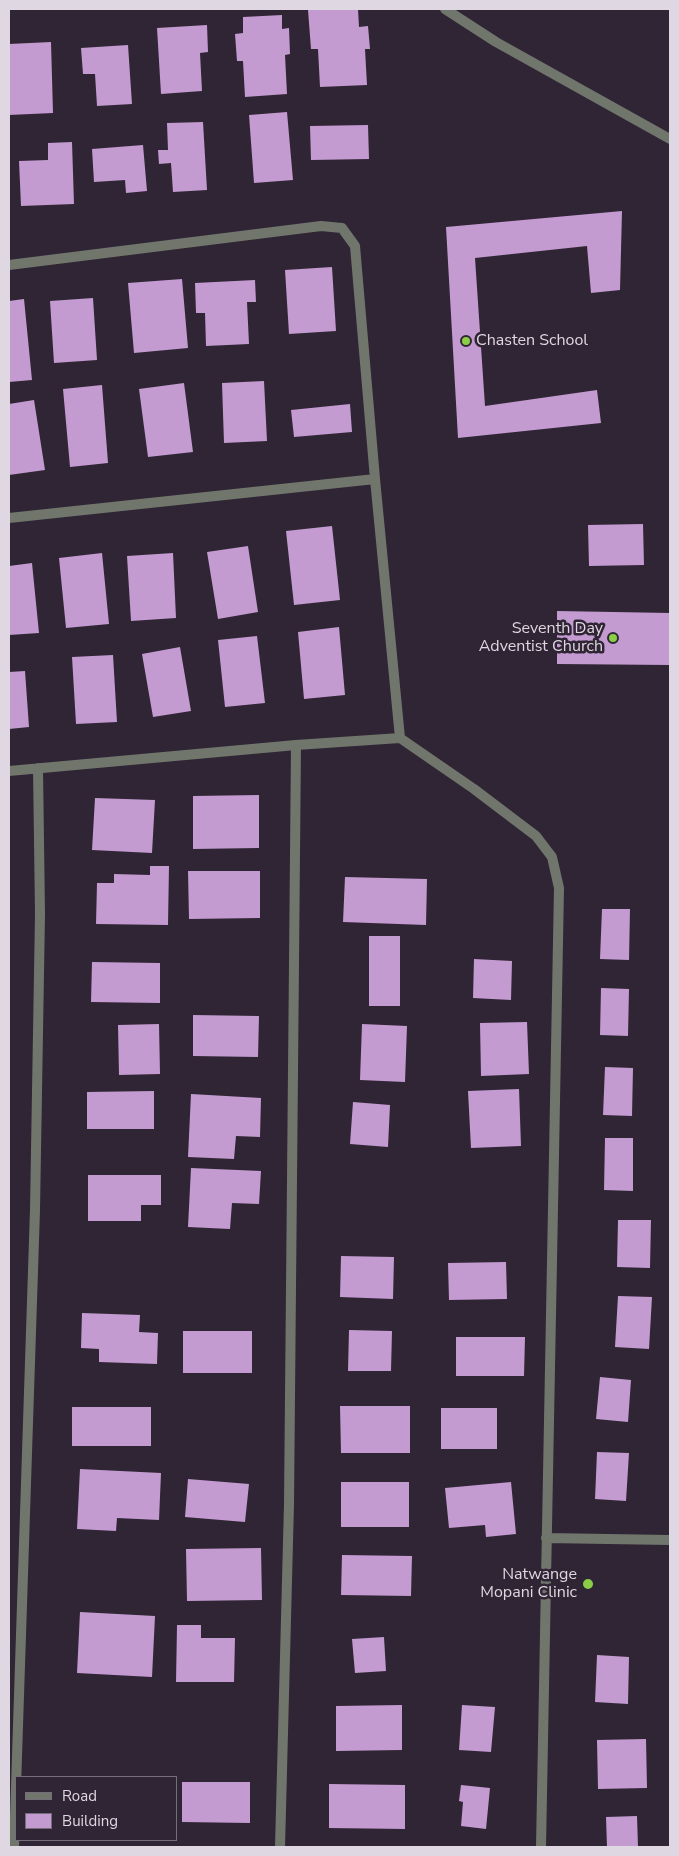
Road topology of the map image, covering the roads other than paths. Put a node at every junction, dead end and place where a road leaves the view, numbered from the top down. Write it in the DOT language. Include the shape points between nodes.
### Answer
graph roads {
  1 [pos="445,9"];
  2 [pos="670,139"];
  3 [pos="9,265"];
  4 [pos="374,479"];
  5 [pos="9,518"];
  6 [pos="400,738"];
  7 [pos="296,745"];
  8 [pos="38,768"];
  9 [pos="9,771"];
  10 [pos="546,1538"];
  11 [pos="670,1540"];
  12 [pos="16,1776"];
  13 [pos="15,1816"];
  14 [pos="14,1847"];
  15 [pos="280,1847"];
  16 [pos="540,1847"];
  1 -- 2 [label="street" via="496,42"];
  3 -- 4 [label="street" via="321,226 342,228 355,246"];
  4 -- 5 [label="street"];
  4 -- 6 [label="street"];
  6 -- 7 [label="street"];
  6 -- 10 [label="street" via="536,836 552,857 559,888"];
  7 -- 8 [label="street"];
  7 -- 15 [label="street" via="290,1504"];
  8 -- 9 [label="street"];
  8 -- 12 [label="street" via="40,914 35,1200"];
  10 -- 11 [label="street"];
  10 -- 16 [label="street"];
  13 -- 14 [label="street"];
}
